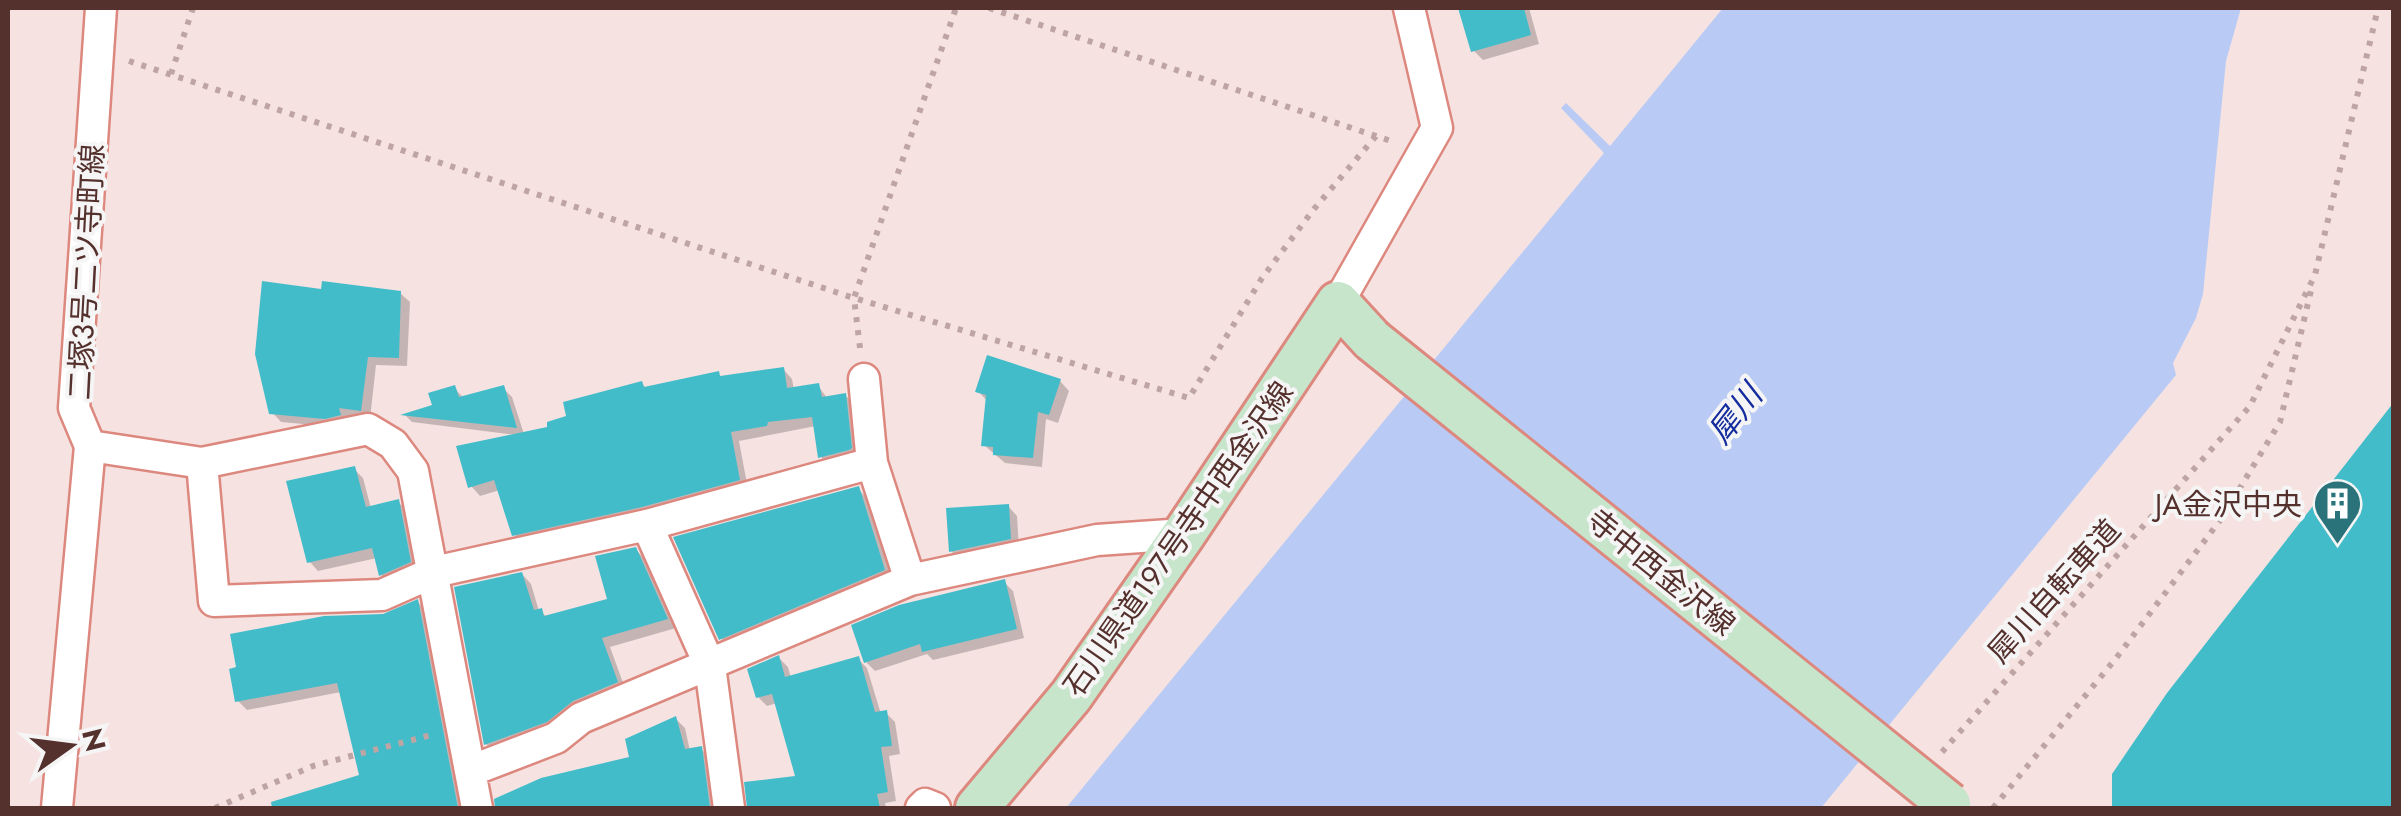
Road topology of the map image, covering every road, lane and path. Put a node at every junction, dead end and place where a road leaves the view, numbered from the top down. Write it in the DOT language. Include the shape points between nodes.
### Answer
graph roads {
  1 [pos="100,8"];
  2 [pos="193,8"];
  3 [pos="956,8"];
  4 [pos="989,8"];
  5 [pos="1409,8"];
  6 [pos="2378,8"];
  7 [pos="100,52"];
  8 [pos="170,74"];
  9 [pos="1376,136"];
  10 [pos="1424,152"];
  11 [pos="2314,275"];
  12 [pos="854,298"];
  13 [pos="1338,303"];
  14 [pos="864,379"];
  15 [pos="90,446"];
  16 [pos="872,462"];
  17 [pos="202,463"];
  18 [pos="647,525"];
  19 [pos="1184,534"];
  20 [pos="434,572"];
  21 [pos="910,580"];
  22 [pos="710,666"];
  23 [pos="460,727"];
  24 [pos="1942,753"];
  25 [pos="470,771"];
  26 [pos="1952,806"];
  27 [pos="57,808"];
  28 [pos="215,808"];
  29 [pos="478,808"];
  30 [pos="729,808"];
  31 [pos="921,808"];
  32 [pos="935,808"];
  33 [pos="977,808"];
  34 [pos="1993,808"];
  1 -- 7 [label="street, 二塚3号二ツ寺町線"];
  2 -- 8 [label="path"];
  3 -- 12 [label="path"];
  4 -- 9 [label="path"];
  5 -- 10 [label="street" via="1438,128"];
  6 -- 11 [label="path, 犀川自転車道"];
  7 -- 8 [label="path"];
  7 -- 15 [label="street, 二塚3号二ツ寺町線" via="74,408"];
  8 -- 12 [label="path"];
  9 -- 10 [label="path"];
  9 -- 12 [label="path" via="1262,278 1189,398"];
  10 -- 13 [label="street"];
  11 -- 24 [label="path, 犀川自転車道" via="2250,406"];
  11 -- 34 [label="path" via="2280,422 2221,520"];
  12 -- 14 [label="path"];
  13 -- 19 [label="main road, 石川県道197号寺中西金沢線"];
  13 -- 26 [label="main road, 寺中西金沢線, bridge" via="1372,340"];
  14 -- 16 [label="street"];
  15 -- 17 [label="street, 二塚3号二ツ寺町線"];
  15 -- 27 [label="street"];
  16 -- 18 [label="street"];
  16 -- 21 [label="street"];
  17 -- 20 [label="street, 二塚3号二ツ寺町線" via="368,429 393,444 413,471"];
  17 -- 20 [label="street" via="214,601 382,595"];
  18 -- 20 [label="street"];
  18 -- 22 [label="street"];
  19 -- 21 [label="street" via="1097,540"];
  19 -- 33 [label="main road, 石川県道197号寺中西金沢線" via="1070,696"];
  20 -- 23 [label="street, 二塚3号二ツ寺町線"];
  21 -- 22 [label="street"];
  22 -- 25 [label="street"];
  22 -- 30 [label="street"];
  23 -- 25 [label="street, 二塚3号二ツ寺町線"];
  23 -- 28 [label="path" via="313,766"];
  25 -- 29 [label="street, 二塚3号二ツ寺町線"];
  31 -- 32 [label="street"];
}
